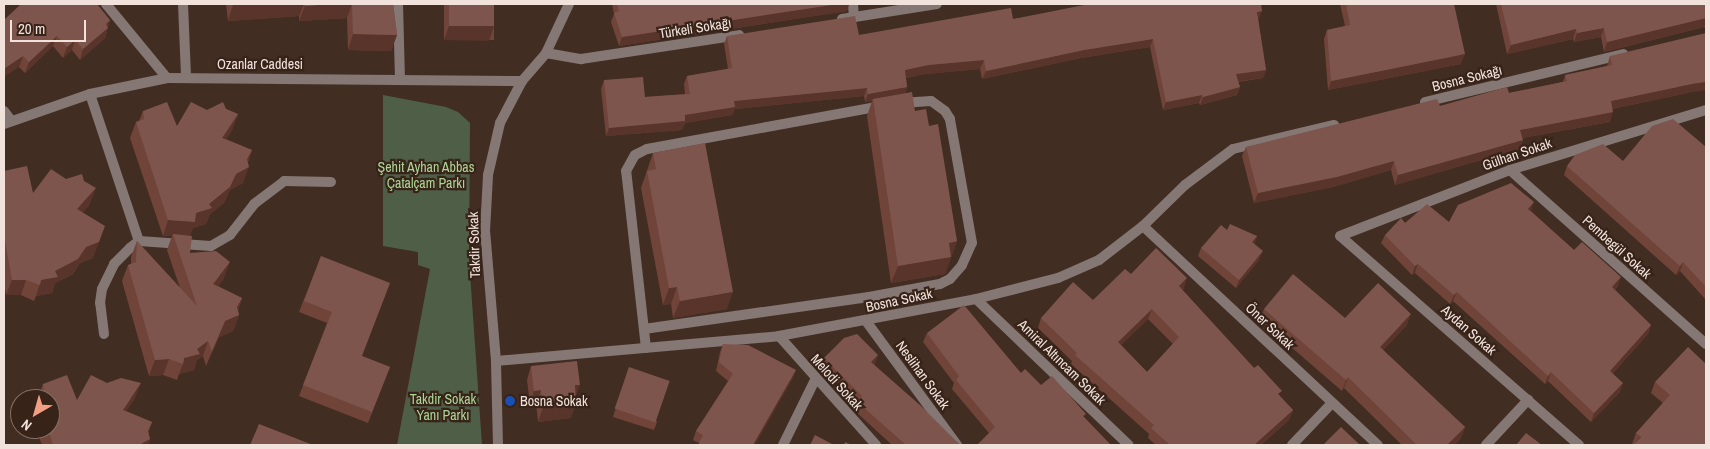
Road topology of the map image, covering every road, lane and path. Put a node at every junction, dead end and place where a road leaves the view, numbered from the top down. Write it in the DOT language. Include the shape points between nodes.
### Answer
graph roads {
  1 [pos="106,4"];
  2 [pos="183,4"];
  3 [pos="398,4"];
  4 [pos="568,4"];
  5 [pos="853,4"];
  6 [pos="937,4"];
  7 [pos="854,17"];
  8 [pos="835,20"];
  9 [pos="747,34"];
  10 [pos="1639,50"];
  11 [pos="546,53"];
  12 [pos="186,77"];
  13 [pos="167,78"];
  14 [pos="400,78"];
  15 [pos="522,81"];
  16 [pos="90,94"];
  17 [pos="1417,105"];
  18 [pos="1706,110"];
  19 [pos="6,118"];
  20 [pos="1349,121"];
  21 [pos="1510,170"];
  22 [pos="331,182"];
  23 [pos="1143,226"];
  24 [pos="1340,236"];
  25 [pos="139,241"];
  26 [pos="976,299"];
  27 [pos="866,321"];
  28 [pos="644,329"];
  29 [pos="104,334"];
  30 [pos="779,336"];
  31 [pos="1706,344"];
  32 [pos="646,348"];
  33 [pos="496,361"];
  34 [pos="814,380"];
  35 [pos="1528,400"];
  36 [pos="1332,403"];
  37 [pos="498,445"];
  38 [pos="783,445"];
  39 [pos="876,445"];
  40 [pos="957,445"];
  41 [pos="1129,445"];
  42 [pos="1292,445"];
  43 [pos="1378,445"];
  44 [pos="1486,445"];
  45 [pos="1579,445"];
  1 -- 13 [label="street"];
  2 -- 12 [label="street"];
  3 -- 14 [label="street"];
  4 -- 11 [label="street, Takdir Sokak"];
  5 -- 7 [label="street"];
  6 -- 7 [label="street"];
  7 -- 8 [label="street"];
  9 -- 11 [label="street, Türkeli Sokağı" via="581,59"];
  10 -- 17 [label="street, Bosna Sokağı"];
  11 -- 15 [label="street, Takdir Sokak"];
  12 -- 13 [label="street, Ozanlar Caddesi"];
  12 -- 14 [label="street, Ozanlar Caddesi"];
  13 -- 16 [label="street, Ozanlar Caddesi"];
  14 -- 15 [label="street, Ozanlar Caddesi"];
  15 -- 33 [label="street, Takdir Sokak" via="500,123 488,175 485,231"];
  16 -- 19 [label="street, Ozanlar Caddesi"];
  16 -- 25 [label="street"];
  18 -- 21 [label="street, Gülhan Sokak"];
  20 -- 23 [label="street, Bosna Sokak" via="1233,149 1185,185"];
  21 -- 24 [label="street, Gülhan Sokak"];
  21 -- 31 [label="street, Pembegül Sokak"];
  22 -- 25 [label="street" via="284,181 254,204 230,235 210,246"];
  23 -- 26 [label="street, Bosna Sokak" via="1099,260 1058,278"];
  23 -- 36 [label="street, Öner Sokak"];
  24 -- 35 [label="street, Aydan Sokak"];
  25 -- 29 [label="street" via="121,255 107,276 100,303"];
  26 -- 27 [label="street, Bosna Sokak"];
  26 -- 41 [label="street, Amiral Altıncam Sokak"];
  27 -- 30 [label="street, Bosna Sokak"];
  27 -- 40 [label="street, Neslihan Sokak"];
  28 -- 28 [label="street" via="626,171 635,154 647,149 922,99 946,111 972,243 962,265 950,279 940,284 869,297"];
  28 -- 32 [label="street"];
  30 -- 32 [label="street, Bosna Sokak"];
  30 -- 34 [label="street, Melodi Sokak"];
  32 -- 33 [label="street, Bosna Sokak"];
  33 -- 37 [label="street, Takdir Sokak"];
  34 -- 38 [label="street"];
  34 -- 39 [label="street, Melodi Sokak"];
  35 -- 44 [label="street"];
  35 -- 45 [label="street, Aydan Sokak"];
  36 -- 42 [label="street"];
  36 -- 43 [label="street, Öner Sokak"];
}
